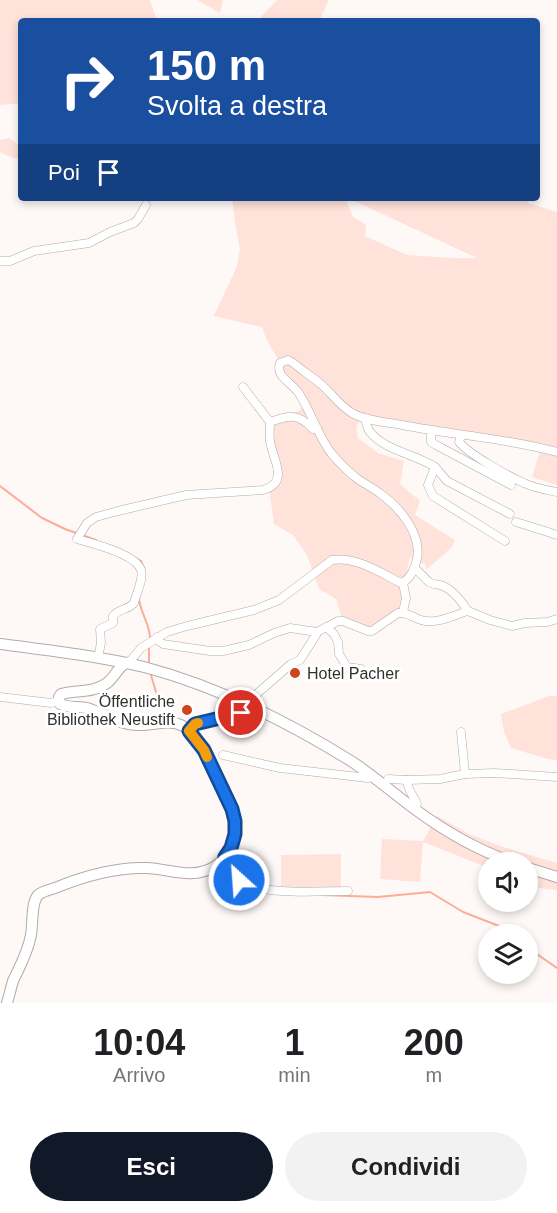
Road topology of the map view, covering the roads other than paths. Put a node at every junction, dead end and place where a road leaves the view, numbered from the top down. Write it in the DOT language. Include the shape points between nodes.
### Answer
graph roads {
  1 [pos="146,205"];
  2 [pos="0,261"];
  3 [pos="243,387"];
  4 [pos="365,418"];
  5 [pos="270,422"];
  6 [pos="316,428"];
  7 [pos="433,431"];
  8 [pos="461,435"];
  9 [pos="557,452"];
  10 [pos="435,467"];
  11 [pos="512,485"];
  12 [pos="557,492"];
  13 [pos="510,514"];
  14 [pos="516,522"];
  15 [pos="557,535"];
  16 [pos="505,541"];
  17 [pos="414,568"];
  18 [pos="403,583"];
  19 [pos="468,611"];
  20 [pos="403,612"];
  21 [pos="557,619"];
  22 [pos="326,627"];
  23 [pos="317,632"];
  24 [pos="157,637"];
  25 [pos="0,644"];
  26 [pos="98,658"];
  27 [pos="126,663"];
  28 [pos="362,669"];
  29 [pos="0,698"];
  30 [pos="252,698"];
  31 [pos="58,701"];
  32 [pos="245,710"];
  33 [pos="189,731"];
  34 [pos="461,732"];
  35 [pos="210,764"];
  36 [pos="465,774"];
  37 [pos="557,777"];
  38 [pos="368,778"];
  39 [pos="388,779"];
  40 [pos="407,780"];
  41 [pos="415,809"];
  42 [pos="488,852"];
  43 [pos="225,857"];
  44 [pos="538,871"];
  45 [pos="557,877"];
  46 [pos="348,891"];
  47 [pos="7,1003"];
  1 -- 2 [label="street" via="134,223 89,243 34,251"];
  3 -- 5 [label="street"];
  4 -- 6 [label="street" via="341,406 321,384 292,362 280,363 279,373 305,402"];
  4 -- 7 [label="street"];
  4 -- 10 [label="street" via="368,430 378,440"];
  5 -- 6 [label="street" via="296,416"];
  5 -- 26 [label="street" via="269,438 279,476 269,488 186,495 96,517 87,523 79,535 131,559 141,569 134,603 116,612 113,624 100,629"];
  6 -- 17 [label="street" via="343,467 394,504 405,518 418,549"];
  7 -- 8 [label="street"];
  7 -- 11 [label="street" via="431,442 436,446"];
  8 -- 9 [label="street"];
  8 -- 12 [label="street" via="459,442 476,456 525,484"];
  10 -- 13 [label="street" via="447,481"];
  10 -- 16 [label="street" via="428,485 433,496"];
  14 -- 15 [label="street"];
  17 -- 18 [label="street"];
  17 -- 19 [label="street" via="431,584 450,590"];
  18 -- 20 [label="street"];
  18 -- 24 [label="street" via="349,560 332,560 279,600"];
  19 -- 20 [label="street" via="428,621"];
  19 -- 21 [label="street" via="512,626"];
  20 -- 22 [label="street" via="372,631 343,621"];
  22 -- 23 [label="street"];
  22 -- 28 [label="street" via="334,634 347,667"];
  23 -- 24 [label="street" via="290,628 223,651 163,644"];
  23 -- 30 [label="street" via="300,660"];
  24 -- 27 [label="street"];
  25 -- 26 [label="street"];
  26 -- 27 [label="street"];
  27 -- 31 [label="street" via="101,688 61,694"];
  27 -- 41 [label="street" via="254,709 352,762"];
  29 -- 31 [label="street"];
  31 -- 33 [label="street" via="127,724 168,722"];
  32 -- 33 [label="street" via="195,724"];
  33 -- 35 [label="street"];
  34 -- 36 [label="street"];
  35 -- 38 [label="street" via="224,753 280,768"];
  35 -- 43 [label="street" via="235,821 235,834"];
  36 -- 37 [label="street"];
  36 -- 40 [label="street"];
  39 -- 40 [label="street"];
  40 -- 41 [label="street" via="417,804"];
  41 -- 42 [label="street"];
  43 -- 46 [label="street" via="235,876 251,886 277,891"];
  43 -- 47 [label="street" via="200,872 121,870 96,874 39,895 34,902 28,950"];
  44 -- 45 [label="street"];
}
